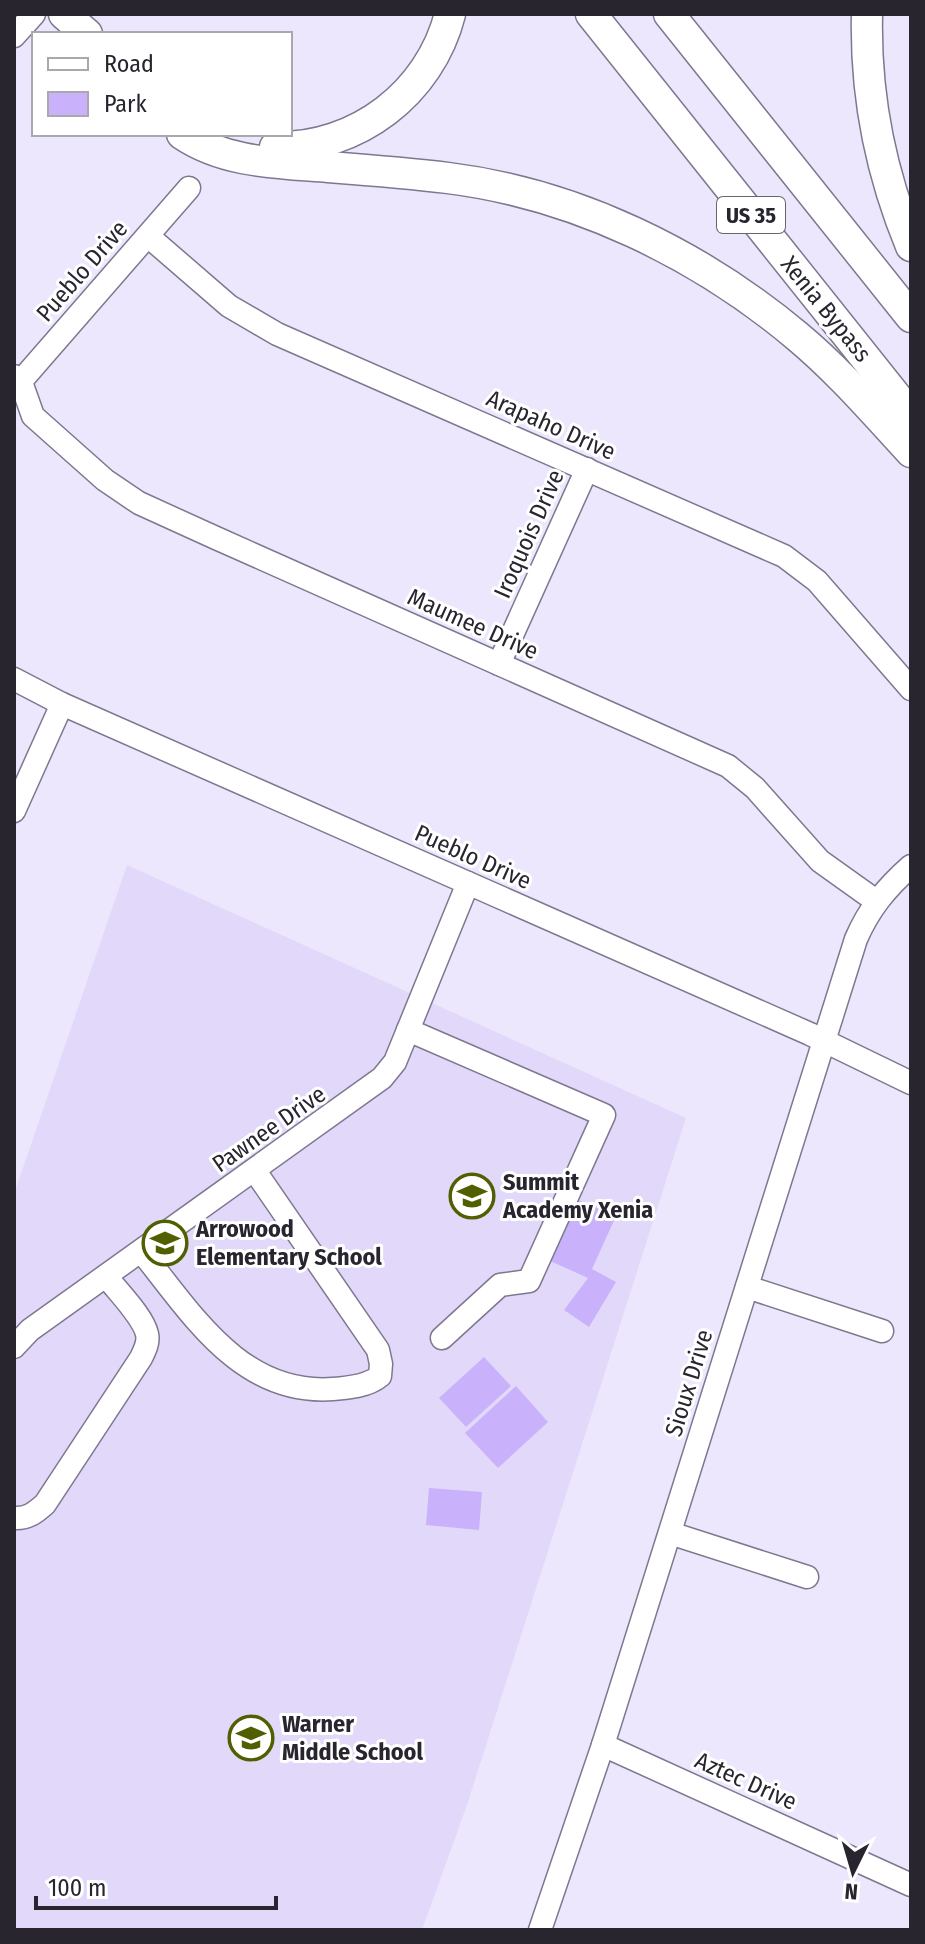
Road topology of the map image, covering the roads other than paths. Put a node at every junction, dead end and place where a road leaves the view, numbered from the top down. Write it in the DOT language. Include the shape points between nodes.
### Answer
graph roads {
  1 [pos="34,14"];
  2 [pos="40,14"];
  3 [pos="64,14"];
  4 [pos="450,14"];
  5 [pos="591,14"];
  6 [pos="669,14"];
  7 [pos="867,14"];
  8 [pos="62,32"];
  9 [pos="85,32"];
  10 [pos="14,36"];
  11 [pos="186,136"];
  12 [pos="222,136"];
  13 [pos="189,188"];
  14 [pos="148,236"];
  15 [pos="911,246"];
  16 [pos="911,317"];
  17 [pos="16,382"];
  18 [pos="24,414"];
  19 [pos="911,415"];
  20 [pos="911,452"];
  21 [pos="587,469"];
  22 [pos="499,664"];
  23 [pos="14,679"];
  24 [pos="911,689"];
  25 [pos="62,704"];
  26 [pos="14,811"];
  27 [pos="911,866"];
  28 [pos="468,883"];
  29 [pos="876,901"];
  30 [pos="408,1030"];
  31 [pos="824,1041"];
  32 [pos="911,1083"];
  33 [pos="255,1171"];
  34 [pos="141,1251"];
  35 [pos="106,1276"];
  36 [pos="747,1287"];
  37 [pos="882,1331"];
  38 [pos="442,1338"];
  39 [pos="14,1347"];
  40 [pos="14,1518"];
  41 [pos="670,1533"];
  42 [pos="807,1577"];
  43 [pos="603,1745"];
  44 [pos="911,1885"];
  45 [pos="540,1930"];
  1 -- 10 [label="street"];
  2 -- 8 [label="highway"];
  3 -- 9 [label="highway"];
  4 -- 12 [label="highway" via="439,48 413,86 352,132 289,148"];
  5 -- 19 [label="highway, Xenia Bypass / US 35"];
  6 -- 16 [label="highway, US 35"];
  7 -- 15 [label="highway" via="874,126"];
  11 -- 20 [label="highway" via="255,161 496,186 630,230 757,304 836,372"];
  13 -- 14 [label="street, Pueblo Drive"];
  14 -- 17 [label="street, Pueblo Drive"];
  14 -- 21 [label="street, Arapaho Drive" via="229,306 277,334"];
  17 -- 18 [label="street, Maumee Drive"];
  18 -- 22 [label="street, Maumee Drive" via="139,503"];
  21 -- 22 [label="street, Iroquois Drive"];
  21 -- 24 [label="street, Arapaho Drive" via="802,567"];
  22 -- 29 [label="street, Maumee Drive" via="728,766 755,788 820,861"];
  23 -- 25 [label="street, Pueblo Drive"];
  25 -- 26 [label="street"];
  25 -- 28 [label="street, Pueblo Drive"];
  27 -- 29 [label="street, Sioux Drive"];
  28 -- 30 [label="street, Pawnee Drive"];
  28 -- 31 [label="street, Pueblo Drive"];
  29 -- 31 [label="street, Sioux Drive" via="856,939"];
  30 -- 33 [label="street, Pawnee Drive" via="382,1078"];
  30 -- 38 [label="street" via="604,1115 529,1281 500,1285"];
  31 -- 32 [label="street, Pueblo Drive"];
  31 -- 36 [label="street, Sioux Drive"];
  33 -- 34 [label="street, Pawnee Drive"];
  33 -- 34 [label="street" via="378,1350 380,1376 374,1381 320,1390 285,1386 258,1373 217,1345"];
  34 -- 35 [label="street, Pawnee Drive"];
  35 -- 39 [label="street, Pawnee Drive"];
  35 -- 40 [label="street" via="141,1322 147,1344 45,1504 35,1513"];
  36 -- 37 [label="street"];
  36 -- 41 [label="street, Sioux Drive"];
  41 -- 42 [label="street"];
  41 -- 43 [label="street, Sioux Drive"];
  43 -- 44 [label="street, Aztec Drive"];
  43 -- 45 [label="street, Sioux Drive"];
}
